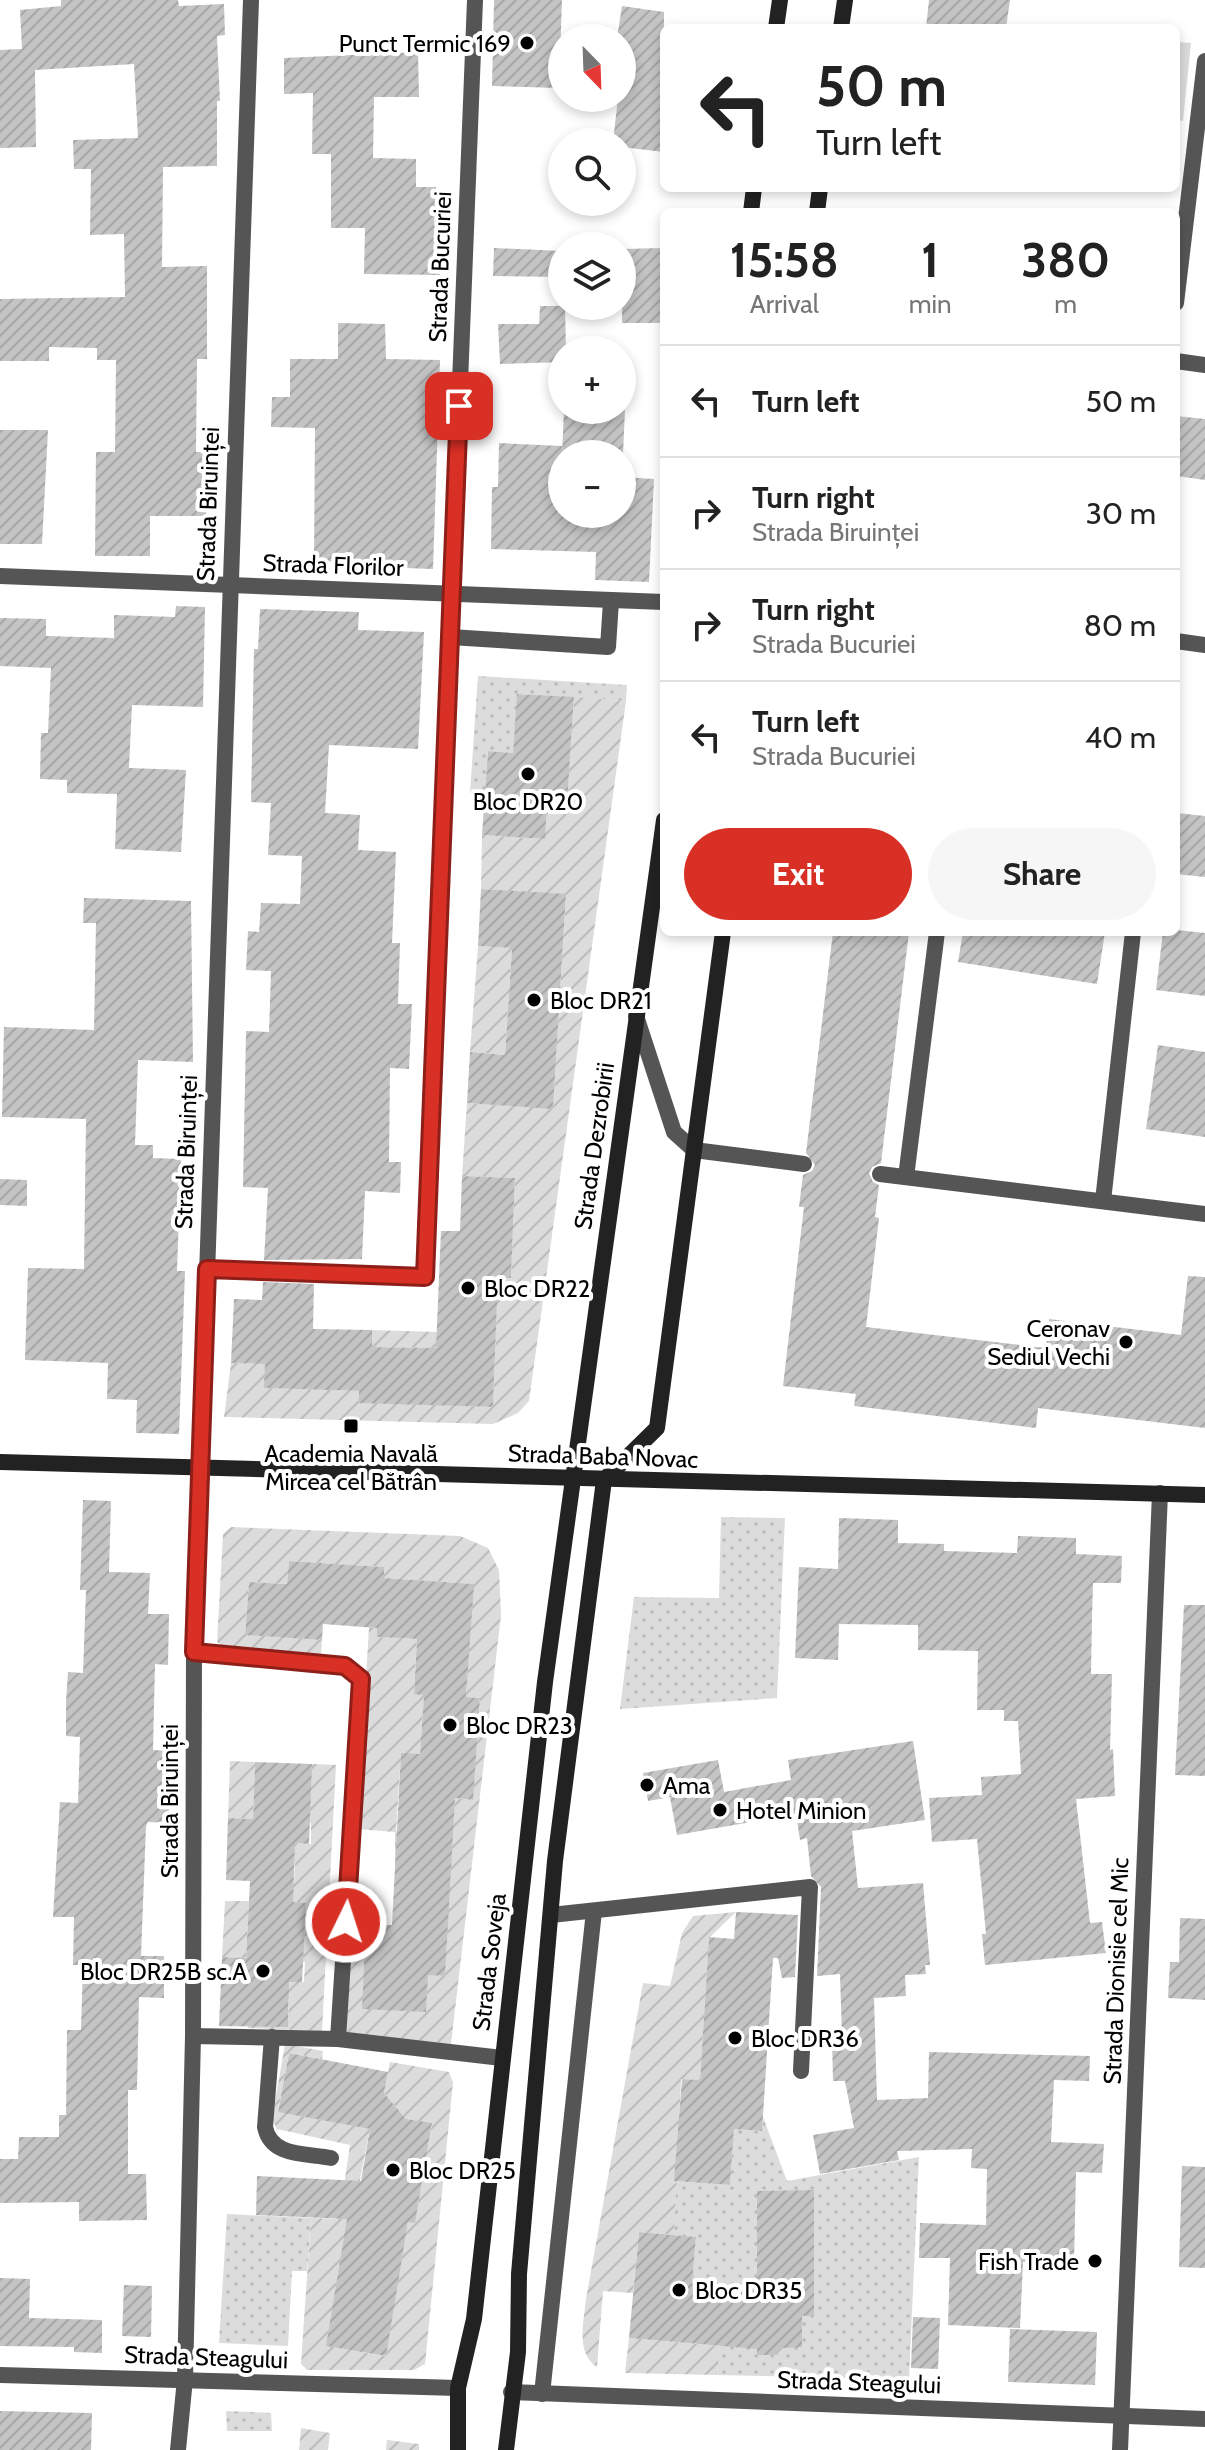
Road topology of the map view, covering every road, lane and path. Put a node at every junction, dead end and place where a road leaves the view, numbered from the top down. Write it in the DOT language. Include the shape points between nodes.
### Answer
graph roads {
  1 [pos="251,0"];
  2 [pos="475,0"];
  3 [pos="780,0"];
  4 [pos="845,0"];
  5 [pos="777,24"];
  6 [pos="842,24"];
  7 [pos="1205,61"];
  8 [pos="1180,270"];
  9 [pos="1180,362"];
  10 [pos="1205,365"];
  11 [pos="0,576"];
  12 [pos="229,585"];
  13 [pos="451,594"];
  14 [pos="611,601"];
  15 [pos="660,602"];
  16 [pos="450,637"];
  17 [pos="1180,642"];
  18 [pos="1205,645"];
  19 [pos="660,848"];
  20 [pos="722,936"];
  21 [pos="936,936"];
  22 [pos="1133,936"];
  23 [pos="636,1016"];
  24 [pos="694,1150"];
  25 [pos="804,1164"];
  26 [pos="880,1174"];
  27 [pos="906,1177"];
  28 [pos="1103,1201"];
  29 [pos="1205,1214"];
  30 [pos="207,1269"];
  31 [pos="0,1462"];
  32 [pos="199,1469"];
  33 [pos="573,1480"];
  34 [pos="604,1480"];
  35 [pos="1160,1493"];
  36 [pos="1205,1495"];
  37 [pos="194,1652"];
  38 [pos="594,1911"];
  39 [pos="551,1915"];
  40 [pos="193,2036"];
  41 [pos="272,2037"];
  42 [pos="338,2039"];
  43 [pos="502,2058"];
  44 [pos="801,2071"];
  45 [pos="331,2158"];
  46 [pos="0,2375"];
  47 [pos="185,2379"];
  48 [pos="458,2388"];
  49 [pos="511,2392"];
  50 [pos="542,2394"];
  51 [pos="1121,2416"];
  52 [pos="1205,2419"];
  53 [pos="178,2450"];
  54 [pos="458,2450"];
  55 [pos="506,2450"];
  56 [pos="1120,2450"];
  1 -- 12 [label="street, Strada Biruinței"];
  2 -- 13 [label="street, Strada Bucuriei"];
  3 -- 5 [label="main road"];
  4 -- 6 [label="main road"];
  7 -- 8 [label="street"];
  9 -- 10 [label="street"];
  11 -- 12 [label="street, Strada Florilor"];
  12 -- 13 [label="street, Strada Florilor"];
  12 -- 30 [label="street, Strada Biruinței"];
  13 -- 14 [label="street, Strada Florilor"];
  13 -- 16 [label="street, Strada Bucuriei"];
  14 -- 15 [label="street, Strada Florilor"];
  14 -- 16 [label="street" via="608,647"];
  16 -- 30 [label="street, Strada Bucuriei" via="425,1277"];
  17 -- 18 [label="street"];
  19 -- 23 [label="main road, Strada Dezrobirii"];
  20 -- 24 [label="main road"];
  21 -- 27 [label="street"];
  22 -- 28 [label="street"];
  23 -- 24 [label="street" via="674,1132"];
  23 -- 33 [label="main road, Strada Dezrobirii"];
  24 -- 25 [label="street"];
  24 -- 34 [label="main road" via="657,1428"];
  26 -- 27 [label="street"];
  27 -- 28 [label="street"];
  28 -- 29 [label="street"];
  30 -- 32 [label="street, Strada Biruinței"];
  31 -- 32 [label="main road, Strada Baba Novac"];
  32 -- 33 [label="main road, Strada Baba Novac"];
  32 -- 37 [label="street, Strada Biruinței"];
  33 -- 34 [label="main road, Strada Baba Novac"];
  33 -- 43 [label="main road, Strada Soveja"];
  34 -- 35 [label="main road, Strada Baba Novac"];
  34 -- 39 [label="main road"];
  35 -- 36 [label="main road, Strada Baba Novac"];
  35 -- 51 [label="street, Strada Dionisie cel Mic"];
  37 -- 40 [label="street, Strada Biruinței"];
  37 -- 42 [label="street" via="345,1666 361,1679"];
  38 -- 39 [label="street"];
  38 -- 44 [label="street" via="810,1887"];
  38 -- 50 [label="street"];
  39 -- 49 [label="main road"];
  40 -- 41 [label="street"];
  40 -- 47 [label="street, Strada Biruinței"];
  41 -- 42 [label="street"];
  41 -- 45 [label="street" via="267,2140 277,2149"];
  42 -- 43 [label="street"];
  43 -- 48 [label="main road, Strada Soveja" via="474,2319"];
  46 -- 47 [label="street, Strada Steagului"];
  47 -- 48 [label="street, Strada Steagului"];
  47 -- 53 [label="street, Strada Biruinței"];
  48 -- 54 [label="main road, Strada Soveja"];
  49 -- 50 [label="street, Strada Steagului"];
  49 -- 55 [label="main road"];
  50 -- 51 [label="street, Strada Steagului"];
  51 -- 52 [label="street, Strada Steagului"];
  51 -- 56 [label="street, Strada Dionisie cel Mic"];
}
